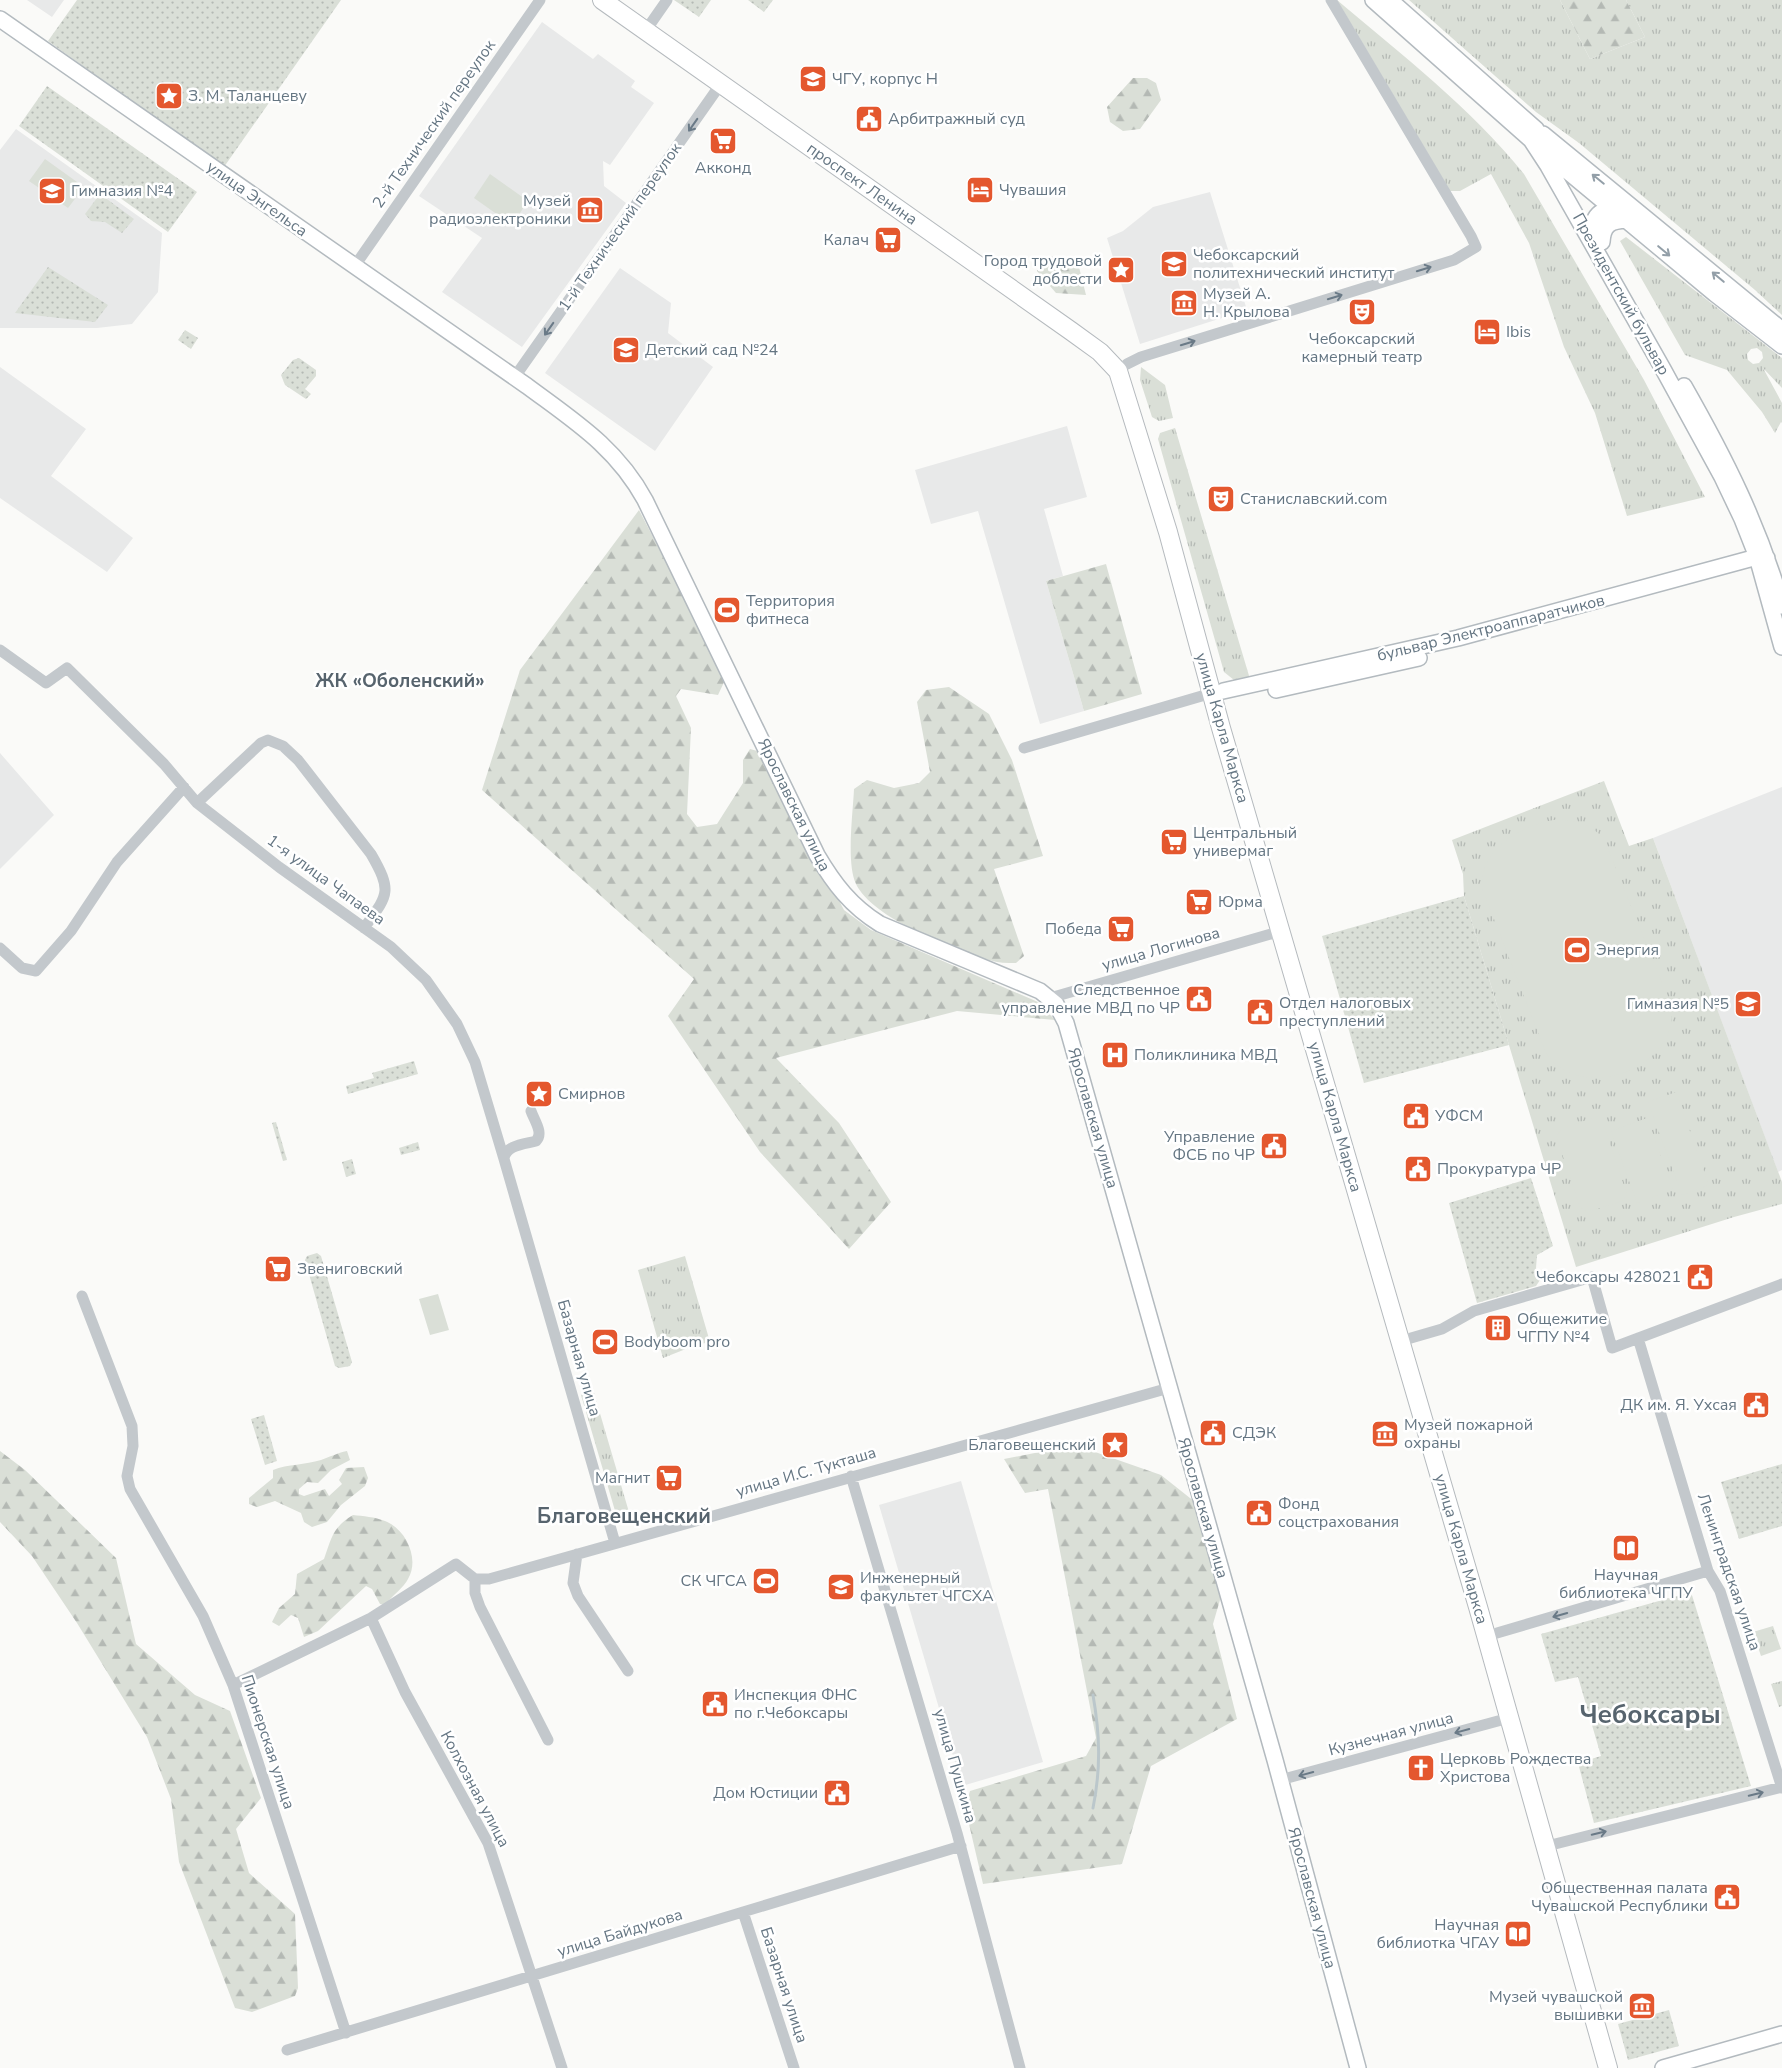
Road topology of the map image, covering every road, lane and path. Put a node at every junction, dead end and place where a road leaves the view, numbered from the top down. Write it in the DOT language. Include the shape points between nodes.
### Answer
graph roads {
  1 [pos="540,0"];
  2 [pos="602,0"];
  3 [pos="619,0"];
  4 [pos="667,0"];
  5 [pos="1331,0"];
  6 [pos="1373,0"];
  7 [pos="1390,0"];
  8 [pos="0,19"];
  9 [pos="648,27"];
  10 [pos="727,83"];
  11 [pos="1533,134"];
  12 [pos="1556,162"];
  13 [pos="1612,208"];
  14 [pos="1631,215"];
  15 [pos="1592,224"];
  16 [pos="1597,243"];
  17 [pos="354,266"];
  18 [pos="1782,330"];
  19 [pos="1782,346"];
  20 [pos="1122,368"];
  21 [pos="514,378"];
  22 [pos="1761,560"];
  23 [pos="1782,606"];
  24 [pos="1782,647"];
  25 [pos="0,650"];
  26 [pos="1220,695"];
  27 [pos="1024,748"];
  28 [pos="184,787"];
  29 [pos="197,803"];
  30 [pos="364,928"];
  31 [pos="1286,930"];
  32 [pos="0,948"];
  33 [pos="1050,998"];
  34 [pos="531,1111"];
  35 [pos="504,1158"];
  36 [pos="511,1182"];
  37 [pos="1782,1284"];
  38 [pos="82,1296"];
  39 [pos="1638,1338"];
  40 [pos="1406,1340"];
  41 [pos="1170,1388"];
  42 [pos="851,1476"];
  43 [pos="615,1543"];
  44 [pos="576,1554"];
  45 [pos="1708,1571"];
  46 [pos="475,1579"];
  47 [pos="371,1618"];
  48 [pos="1497,1633"];
  49 [pos="628,1671"];
  50 [pos="233,1685"];
  51 [pos="1510,1718"];
  52 [pos="548,1740"];
  53 [pos="1280,1780"];
  54 [pos="1782,1788"];
  55 [pos="1549,1845"];
  56 [pos="961,1846"];
  57 [pos="743,1912"];
  58 [pos="533,1976"];
  59 [pos="346,2033"];
  60 [pos="1782,2034"];
  61 [pos="288,2050"];
  62 [pos="562,2068"];
  63 [pos="794,2068"];
  64 [pos="1020,2068"];
  65 [pos="1358,2068"];
  66 [pos="1608,2068"];
  67 [pos="1663,2068"];
  1 -- 17 [label="street, 2-й Технический переулок"];
  2 -- 9 [label="main road, проспект Ленина"];
  3 -- 9 [label="main road, проспект Ленина"];
  4 -- 9 [label="street"];
  20 -- 5 [label="street, one-way" via="1141,357 1454,260 1476,247"];
  6 -- 11 [label="street, Президентский бульвар"];
  7 -- 11 [label="street, Президентский бульвар"];
  8 -- 17 [label="street, улица Энгельса"];
  9 -- 10 [label="main road, проспект Ленина"];
  10 -- 20 [label="main road, проспект Ленина" via="990,267 1114,349"];
  10 -- 21 [label="street, 1-й Технический переулок, one-way"];
  11 -- 12 [label="street"];
  14 -- 11 [label="street, one-way"];
  11 -- 16 [label="street, Президентский бульвар"];
  12 -- 13 [label="street"];
  12 -- 15 [label="street, Президентский бульвар"];
  13 -- 14 [label="street"];
  13 -- 15 [label="street" via="1599,214"];
  14 -- 16 [label="street" via="1606,226"];
  18 -- 14 [label="street, one-way"];
  14 -- 19 [label="street, one-way" via="1715,294"];
  15 -- 16 [label="street"];
  16 -- 22 [label="street, Президентский бульвар" via="1722,477"];
  17 -- 21 [label="street, улица Энгельса"];
  20 -- 26 [label="main road, улица Карла Маркса" via="1137,390"];
  21 -- 33 [label="street, Ярославская улица" via="600,442 637,485 817,855 848,900 880,924 1021,982"];
  22 -- 23 [label="street, Президентский бульвар"];
  22 -- 24 [label="street, Президентский бульвар"];
  22 -- 26 [label="street, бульвар Электроаппаратчиков"];
  25 -- 28 [label="street, 1-я улица Чапаева" via="46,683 67,668 119,717"];
  26 -- 27 [label="street"];
  26 -- 31 [label="main road, улица Карла Маркса"];
  28 -- 29 [label="street, 1-я улица Чапаева"];
  28 -- 32 [label="street" via="117,862 71,931 36,971 22,968"];
  29 -- 30 [label="street, 1-я улица Чапаева"];
  29 -- 30 [label="street" via="261,743 268,740 283,746 298,760 379,868 386,896"];
  30 -- 35 [label="street, 1-я улица Чапаева" via="421,975 457,1024 475,1062"];
  31 -- 33 [label="street, улица Логинова"];
  31 -- 40 [label="main road, улица Карла Маркса"];
  33 -- 41 [label="street, Ярославская улица" via="1061,1010 1066,1023"];
  34 -- 35 [label="street" via="539,1138 508,1149"];
  35 -- 36 [label="street, 1-я улица Чапаева"];
  36 -- 43 [label="street, Базарная улица"];
  37 -- 39 [label="street"];
  38 -- 50 [label="street, Пионерская улица" via="132,1426 134,1446 127,1476 130,1489 203,1616"];
  39 -- 40 [label="street" via="1612,1348 1592,1277 1474,1311 1442,1329"];
  39 -- 45 [label="street, Ленинградская улица"];
  40 -- 48 [label="main road, улица Карла Маркса"];
  40 -- 51 [label="main road, улица Карла Маркса"];
  41 -- 42 [label="street, улица И.С. Тукташа"];
  41 -- 53 [label="street, Ярославская улица"];
  42 -- 43 [label="street, улица И.С. Тукташа"];
  42 -- 56 [label="street, улица Пушкина"];
  43 -- 44 [label="street, улица И.С. Тукташа"];
  44 -- 46 [label="street, улица И.С. Тукташа" via="489,1579"];
  44 -- 49 [label="street" via="572,1583"];
  45 -- 48 [label="street, one-way"];
  45 -- 54 [label="street, Ленинградская улица" via="1720,1591"];
  46 -- 47 [label="street" via="456,1564"];
  46 -- 52 [label="street" via="480,1607"];
  47 -- 50 [label="street"];
  47 -- 58 [label="street, Колхозная улица" via="404,1692 488,1843"];
  48 -- 55 [label="main road, улица Карла Маркса" via="1549,1822"];
  50 -- 59 [label="street, Пионерская улица"];
  51 -- 53 [label="street, Кузнечная улица, one-way"];
  51 -- 55 [label="main road, улица Карла Маркса"];
  53 -- 65 [label="street, Ярославская улица"];
  55 -- 54 [label="street, one-way"];
  55 -- 66 [label="main road, улица Карла Маркса" via="1551,1863"];
  56 -- 57 [label="street, улица Байдукова"];
  56 -- 64 [label="street, улица Пушкина"];
  57 -- 58 [label="street, улица Байдукова"];
  57 -- 63 [label="street, Базарная улица"];
  58 -- 59 [label="street, улица Байдукова"];
  58 -- 62 [label="street, Колхозная улица"];
  59 -- 61 [label="street, улица Байдукова"];
  60 -- 67 [label="street"];
}
